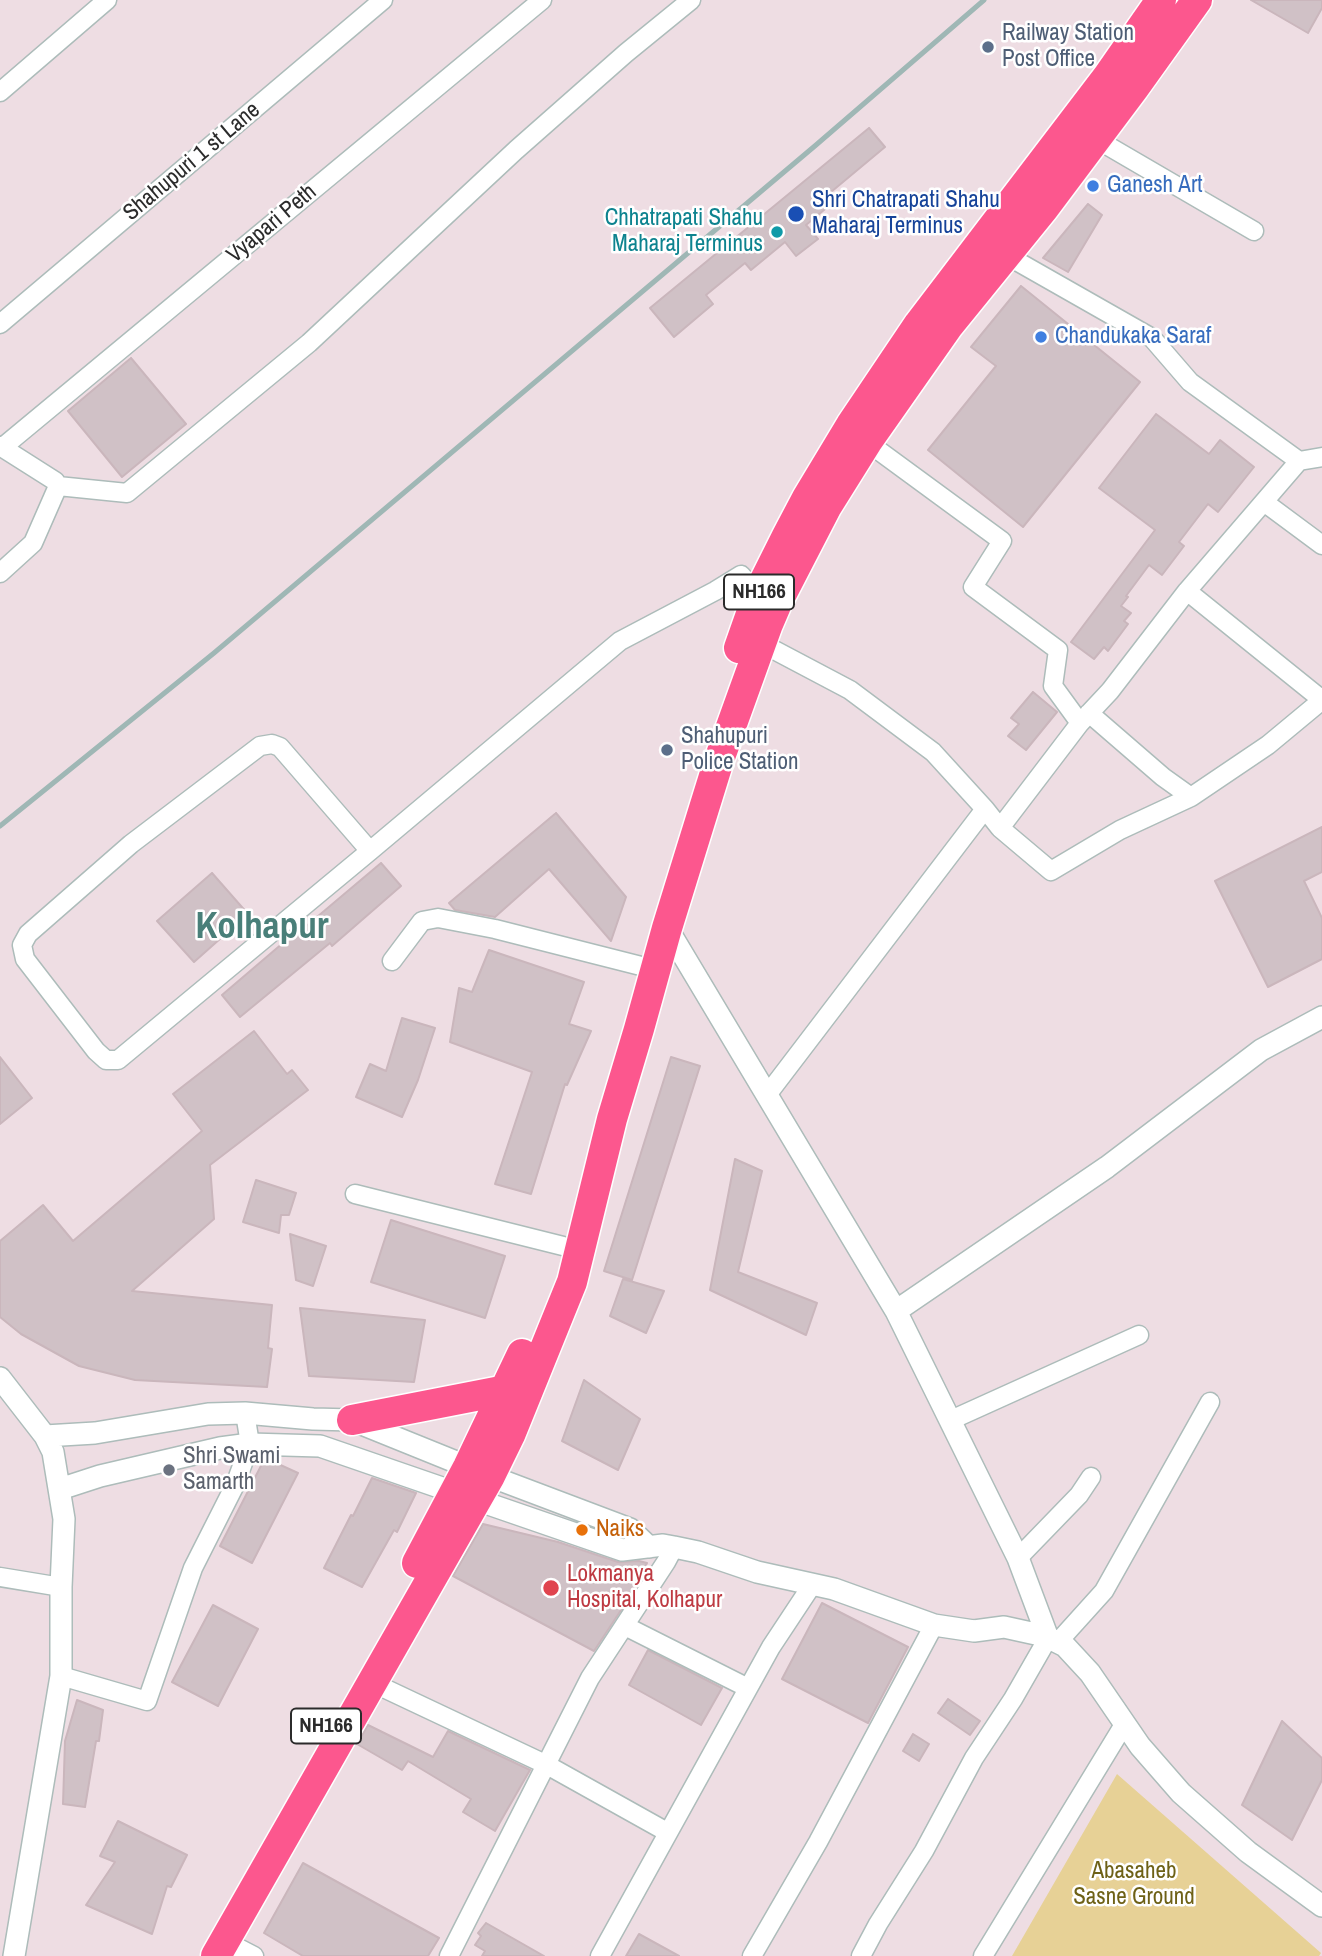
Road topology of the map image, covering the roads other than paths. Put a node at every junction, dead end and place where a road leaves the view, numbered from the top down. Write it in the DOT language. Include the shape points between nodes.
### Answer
graph roads {
  1 [pos="107,0"];
  2 [pos="383,0"];
  3 [pos="542,0"];
  4 [pos="691,0"];
  5 [pos="1161,0"];
  6 [pos="1197,0"];
  7 [pos="0,92"];
  8 [pos="1084,131"];
  9 [pos="1254,231"];
  10 [pos="1006,256"];
  11 [pos="0,324"];
  12 [pos="867,442"];
  13 [pos="1,446"];
  14 [pos="1322,457"];
  15 [pos="1299,461"];
  16 [pos="58,486"];
  17 [pos="1264,502"];
  18 [pos="1322,545"];
  19 [pos="0,573"];
  20 [pos="1187,592"];
  21 [pos="768,598"];
  22 [pos="761,643"];
  23 [pos="1321,698"];
  24 [pos="1085,718"];
  25 [pos="1191,797"];
  26 [pos="985,809"];
  27 [pos="1000,828"];
  28 [pos="370,851"];
  29 [pos="667,928"];
  30 [pos="392,961"];
  31 [pos="641,966"];
  32 [pos="1322,1017"];
  33 [pos="767,1095"];
  34 [pos="355,1195"];
  35 [pos="563,1247"];
  36 [pos="896,1311"];
  37 [pos="1139,1335"];
  38 [pos="0,1378"];
  39 [pos="506,1390"];
  40 [pos="1210,1402"];
  41 [pos="245,1413"];
  42 [pos="352,1420"];
  43 [pos="951,1420"];
  44 [pos="45,1437"];
  45 [pos="250,1444"];
  46 [pos="1091,1477"];
  47 [pos="472,1484"];
  48 [pos="60,1489"];
  49 [pos="674,1547"];
  50 [pos="1018,1558"];
  51 [pos="0,1577"];
  52 [pos="812,1585"];
  53 [pos="61,1587"];
  54 [pos="934,1625"];
  55 [pos="625,1626"];
  56 [pos="1053,1640"];
  57 [pos="61,1676"];
  58 [pos="371,1682"];
  59 [pos="748,1688"];
  60 [pos="1125,1723"];
  61 [pos="547,1765"];
  62 [pos="667,1832"];
  63 [pos="1322,1906"];
  64 [pos="220,1949"];
  65 [pos="14,1956"];
  66 [pos="194,1956"];
  67 [pos="254,1956"];
  68 [pos="449,1956"];
  69 [pos="600,1956"];
  70 [pos="752,1956"];
  71 [pos="861,1956"];
  72 [pos="983,1956"];
  1 -- 7 [label="street"];
  2 -- 11 [label="street, Shahupuri 1 st Lane"];
  3 -- 13 [label="street, Vyapari Peth"];
  4 -- 16 [label="street" via="516,150 309,343 127,494"];
  5 -- 8 [label="highway, NH166" via="1108,76"];
  6 -- 8 [label="highway, NH166" via="1135,88"];
  8 -- 9 [label="street"];
  8 -- 10 [label="highway, NH166"];
  8 -- 21 [label="highway, NH166" via="984,240 919,324 807,498"];
  10 -- 12 [label="highway, NH166" via="949,325"];
  10 -- 15 [label="street" via="1152,338 1190,382"];
  12 -- 21 [label="highway, NH166"];
  12 -- 24 [label="street" via="1002,541 972,587 1058,650 1053,686"];
  13 -- 16 [label="street"];
  14 -- 15 [label="street"];
  15 -- 17 [label="street"];
  16 -- 19 [label="street" via="33,543"];
  17 -- 18 [label="street"];
  17 -- 20 [label="street"];
  20 -- 23 [label="street"];
  20 -- 24 [label="street"];
  21 -- 22 [label="highway, NH166"];
  21 -- 28 [label="street" via="741,575 620,641"];
  21 -- 31 [label="highway, NH166" via="750,612"];
  22 -- 26 [label="street" via="850,690 933,752"];
  22 -- 29 [label="highway, NH166"];
  23 -- 25 [label="street" via="1268,745"];
  24 -- 25 [label="street"];
  24 -- 27 [label="street"];
  25 -- 27 [label="street" via="1120,830 1051,871"];
  26 -- 27 [label="street"];
  26 -- 33 [label="street"];
  28 -- 28 [label="street" via="118,1060 106,1059 96,1051 25,958 22,945 28,934 131,845 260,746 280,747"];
  29 -- 33 [label="street"];
  29 -- 47 [label="highway, NH166" via="612,1119 572,1282 510,1435"];
  30 -- 31 [label="street" via="422,921 438,918"];
  31 -- 35 [label="highway, NH166"];
  32 -- 36 [label="street" via="1261,1050 1107,1167"];
  33 -- 36 [label="street"];
  34 -- 35 [label="street"];
  35 -- 39 [label="highway, NH166" via="556,1279"];
  36 -- 43 [label="street"];
  37 -- 43 [label="street"];
  38 -- 44 [label="street"];
  39 -- 42 [label="highway"];
  39 -- 47 [label="highway, NH166"];
  40 -- 56 [label="street" via="1104,1591"];
  41 -- 42 [label="street"];
  41 -- 44 [label="street"];
  41 -- 45 [label="street"];
  42 -- 47 [label="street"];
  43 -- 50 [label="street"];
  44 -- 48 [label="street" via="53,1452"];
  45 -- 47 [label="street" via="320,1446"];
  45 -- 48 [label="street" via="220,1447"];
  45 -- 57 [label="street" via="193,1568 147,1700"];
  46 -- 50 [label="street"];
  47 -- 49 [label="street" via="622,1550"];
  47 -- 58 [label="highway, NH166"];
  47 -- 66 [label="highway, NH166" via="390,1615"];
  48 -- 53 [label="street" via="64,1519"];
  49 -- 52 [label="street"];
  49 -- 55 [label="street"];
  50 -- 56 [label="street"];
  51 -- 53 [label="street"];
  52 -- 54 [label="street"];
  52 -- 59 [label="street"];
  53 -- 57 [label="street"];
  54 -- 56 [label="street" via="974,1631 1004,1627"];
  54 -- 70 [label="street"];
  55 -- 59 [label="street"];
  55 -- 61 [label="street" via="590,1678"];
  56 -- 60 [label="street" via="1065,1646 1090,1673"];
  56 -- 71 [label="street" via="974,1758"];
  57 -- 65 [label="street"];
  58 -- 61 [label="street"];
  58 -- 64 [label="highway, NH166"];
  59 -- 62 [label="street"];
  60 -- 63 [label="street" via="1181,1793 1248,1853"];
  60 -- 72 [label="street"];
  61 -- 62 [label="street"];
  61 -- 68 [label="street"];
  62 -- 69 [label="street"];
  64 -- 67 [label="street"];
}
